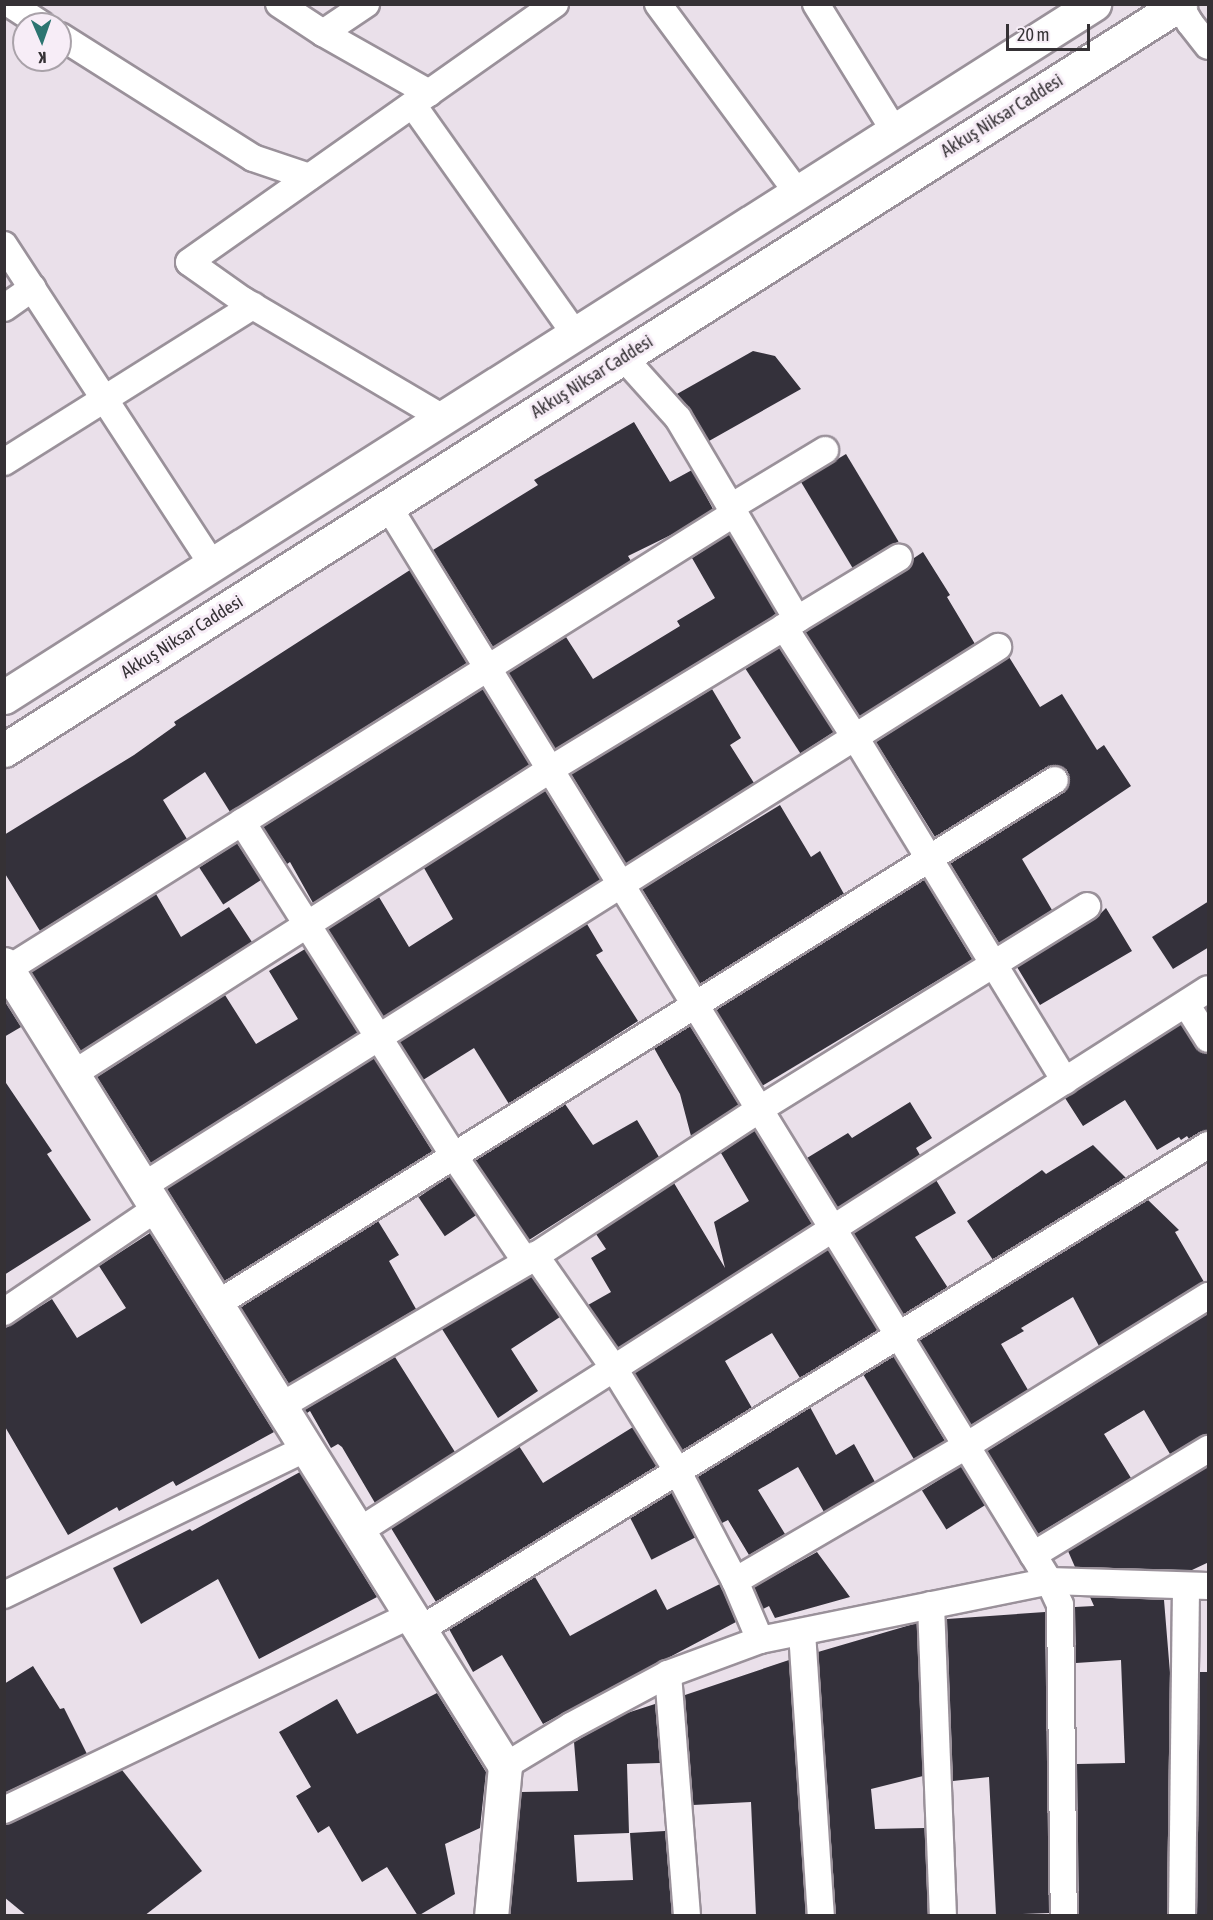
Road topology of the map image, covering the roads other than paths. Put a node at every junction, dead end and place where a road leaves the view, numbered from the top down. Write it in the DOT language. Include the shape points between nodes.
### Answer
graph roads {
  1 [pos="279,4"];
  2 [pos="366,4"];
  3 [pos="555,4"];
  4 [pos="658,4"];
  5 [pos="816,4"];
  6 [pos="1094,4"];
  7 [pos="1179,5"];
  8 [pos="323,33"];
  9 [pos="72,44"];
  10 [pos="1209,46"];
  11 [pos="421,99"];
  12 [pos="895,132"];
  13 [pos="309,177"];
  14 [pos="798,193"];
  15 [pos="4,245"];
  16 [pos="33,288"];
  17 [pos="253,306"];
  18 [pos="4,308"];
  19 [pos="575,334"];
  20 [pos="623,357"];
  21 [pos="105,397"];
  22 [pos="443,418"];
  23 [pos="825,450"];
  24 [pos="4,462"];
  25 [pos="388,506"];
  26 [pos="733,510"];
  27 [pos="899,557"];
  28 [pos="213,565"];
  29 [pos="790,623"];
  30 [pos="998,647"];
  31 [pos="489,667"];
  32 [pos="4,697"];
  33 [pos="855,737"];
  34 [pos="4,750"];
  35 [pos="551,769"];
  36 [pos="1055,780"];
  37 [pos="242,822"];
  38 [pos="929,859"];
  39 [pos="622,885"];
  40 [pos="1087,906"];
  41 [pos="308,925"];
  42 [pos="994,965"];
  43 [pos="6,967"];
  44 [pos="1209,989"];
  45 [pos="1186,1004"];
  46 [pos="695,1005"];
  47 [pos="379,1037"];
  48 [pos="1209,1039"];
  49 [pos="74,1074"];
  50 [pos="1065,1081"];
  51 [pos="760,1109"];
  52 [pos="1209,1145"];
  53 [pos="454,1156"];
  54 [pos="150,1197"];
  55 [pos="833,1229"];
  56 [pos="530,1258"];
  57 [pos="1209,1296"];
  58 [pos="217,1304"];
  59 [pos="4,1312"];
  60 [pos="899,1336"];
  61 [pos="613,1367"];
  62 [pos="281,1406"];
  63 [pos="966,1446"];
  64 [pos="307,1448"];
  65 [pos="1209,1449"];
  66 [pos="678,1472"];
  67 [pos="359,1531"];
  68 [pos="1033,1555"];
  69 [pos="735,1581"];
  70 [pos="1049,1581"];
  71 [pos="1197,1587"];
  72 [pos="4,1595"];
  73 [pos="931,1605"];
  74 [pos="416,1622"];
  75 [pos="802,1632"];
  76 [pos="760,1640"];
  77 [pos="668,1674"];
  78 [pos="505,1766"];
  79 [pos="4,1810"];
  80 [pos="490,1916"];
  81 [pos="687,1916"];
  82 [pos="821,1916"];
  83 [pos="943,1916"];
  84 [pos="1064,1916"];
  85 [pos="1182,1916"];
  1 -- 8 [label="street"];
  2 -- 8 [label="street"];
  3 -- 11 [label="street"];
  4 -- 14 [label="street"];
  5 -- 12 [label="street"];
  6 -- 12 [label="main road"];
  7 -- 10 [label="street"];
  7 -- 20 [label="main road, Akkuş Niksar Caddesi"];
  8 -- 11 [label="street"];
  9 -- 13 [label="street" via="253,158"];
  11 -- 13 [label="street"];
  11 -- 19 [label="street"];
  12 -- 14 [label="main road"];
  13 -- 17 [label="street" via="189,262"];
  14 -- 19 [label="main road"];
  15 -- 16 [label="street"];
  16 -- 18 [label="street"];
  16 -- 21 [label="street"];
  17 -- 21 [label="street"];
  17 -- 22 [label="street"];
  19 -- 22 [label="main road"];
  20 -- 25 [label="main road, Akkuş Niksar Caddesi"];
  20 -- 26 [label="street" via="678,418"];
  21 -- 24 [label="street"];
  21 -- 28 [label="street"];
  22 -- 28 [label="main road"];
  23 -- 26 [label="street"];
  25 -- 31 [label="street"];
  25 -- 34 [label="main road, Akkuş Niksar Caddesi"];
  26 -- 29 [label="street"];
  26 -- 31 [label="street"];
  27 -- 29 [label="street"];
  28 -- 32 [label="main road"];
  29 -- 33 [label="street"];
  29 -- 35 [label="street"];
  30 -- 33 [label="street"];
  31 -- 35 [label="street"];
  31 -- 37 [label="street"];
  33 -- 38 [label="street"];
  33 -- 39 [label="street"];
  35 -- 39 [label="street"];
  35 -- 41 [label="street"];
  36 -- 38 [label="street"];
  37 -- 41 [label="street"];
  37 -- 43 [label="street"];
  38 -- 42 [label="street"];
  38 -- 46 [label="street"];
  39 -- 46 [label="street"];
  39 -- 47 [label="street"];
  40 -- 42 [label="street"];
  41 -- 47 [label="street"];
  41 -- 49 [label="street"];
  42 -- 50 [label="street"];
  42 -- 51 [label="street"];
  43 -- 49 [label="main road"];
  44 -- 45 [label="street"];
  45 -- 48 [label="street"];
  45 -- 50 [label="street"];
  46 -- 51 [label="street"];
  46 -- 53 [label="street"];
  47 -- 53 [label="street"];
  47 -- 54 [label="street"];
  49 -- 54 [label="main road"];
  50 -- 55 [label="street"];
  51 -- 55 [label="street"];
  51 -- 56 [label="street"];
  52 -- 60 [label="street"];
  53 -- 56 [label="street"];
  53 -- 58 [label="street"];
  54 -- 58 [label="main road"];
  54 -- 59 [label="street"];
  55 -- 60 [label="street"];
  55 -- 61 [label="street"];
  56 -- 61 [label="street"];
  56 -- 62 [label="street"];
  57 -- 63 [label="street"];
  58 -- 62 [label="main road"];
  60 -- 63 [label="street"];
  60 -- 66 [label="street"];
  61 -- 66 [label="street"];
  61 -- 67 [label="street"];
  62 -- 64 [label="main road"];
  63 -- 68 [label="street"];
  63 -- 69 [label="street"];
  64 -- 67 [label="main road"];
  64 -- 72 [label="street"];
  65 -- 68 [label="street"];
  66 -- 69 [label="street"];
  66 -- 74 [label="street"];
  67 -- 74 [label="main road"];
  68 -- 70 [label="street"];
  69 -- 76 [label="street"];
  70 -- 71 [label="street"];
  70 -- 73 [label="street"];
  70 -- 84 [label="street" via="1060,1605"];
  71 -- 85 [label="street"];
  73 -- 75 [label="street"];
  73 -- 83 [label="street"];
  74 -- 78 [label="main road"];
  74 -- 79 [label="street"];
  75 -- 76 [label="street"];
  75 -- 82 [label="street"];
  76 -- 77 [label="street"];
  77 -- 78 [label="street"];
  77 -- 81 [label="street"];
  78 -- 80 [label="main road"];
}
